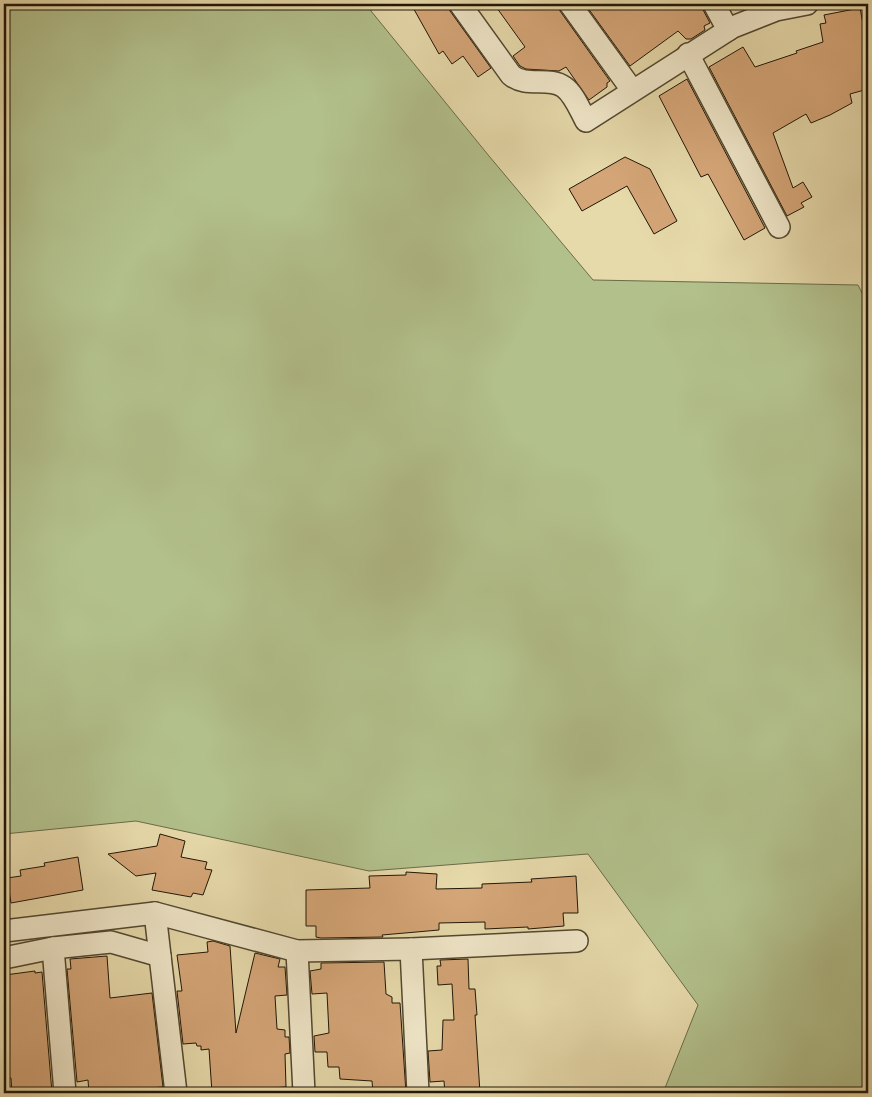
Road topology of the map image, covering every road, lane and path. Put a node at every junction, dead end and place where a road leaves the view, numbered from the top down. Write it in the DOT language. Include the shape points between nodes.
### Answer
graph roads {
  1 [pos="460,4"];
  2 [pos="570,4"];
  3 [pos="714,4"];
  4 [pos="807,4"];
  5 [pos="775,7"];
  6 [pos="728,30"];
  7 [pos="688,54"];
  8 [pos="632,90"];
  9 [pos="779,227"];
  10 [pos="155,913"];
  11 [pos="4,931"];
  12 [pos="577,941"];
  13 [pos="53,948"];
  14 [pos="411,950"];
  15 [pos="297,951"];
  16 [pos="160,956"];
  17 [pos="4,958"];
  18 [pos="65,1093"];
  19 [pos="176,1093"];
  20 [pos="304,1093"];
  21 [pos="418,1093"];
  1 -- 8 [label="street" via="511,75 524,82 562,86 568,90 586,121"];
  2 -- 8 [label="street"];
  3 -- 6 [label="street"];
  4 -- 5 [label="street"];
  5 -- 6 [label="street"];
  6 -- 7 [label="street"];
  7 -- 8 [label="street"];
  7 -- 9 [label="street"];
  10 -- 11 [label="street"];
  10 -- 15 [label="street"];
  10 -- 16 [label="street"];
  12 -- 14 [label="street"];
  13 -- 16 [label="street" via="111,942"];
  13 -- 17 [label="street"];
  13 -- 18 [label="street"];
  14 -- 15 [label="street"];
  14 -- 21 [label="street"];
  15 -- 20 [label="street"];
  16 -- 19 [label="street"];
}
